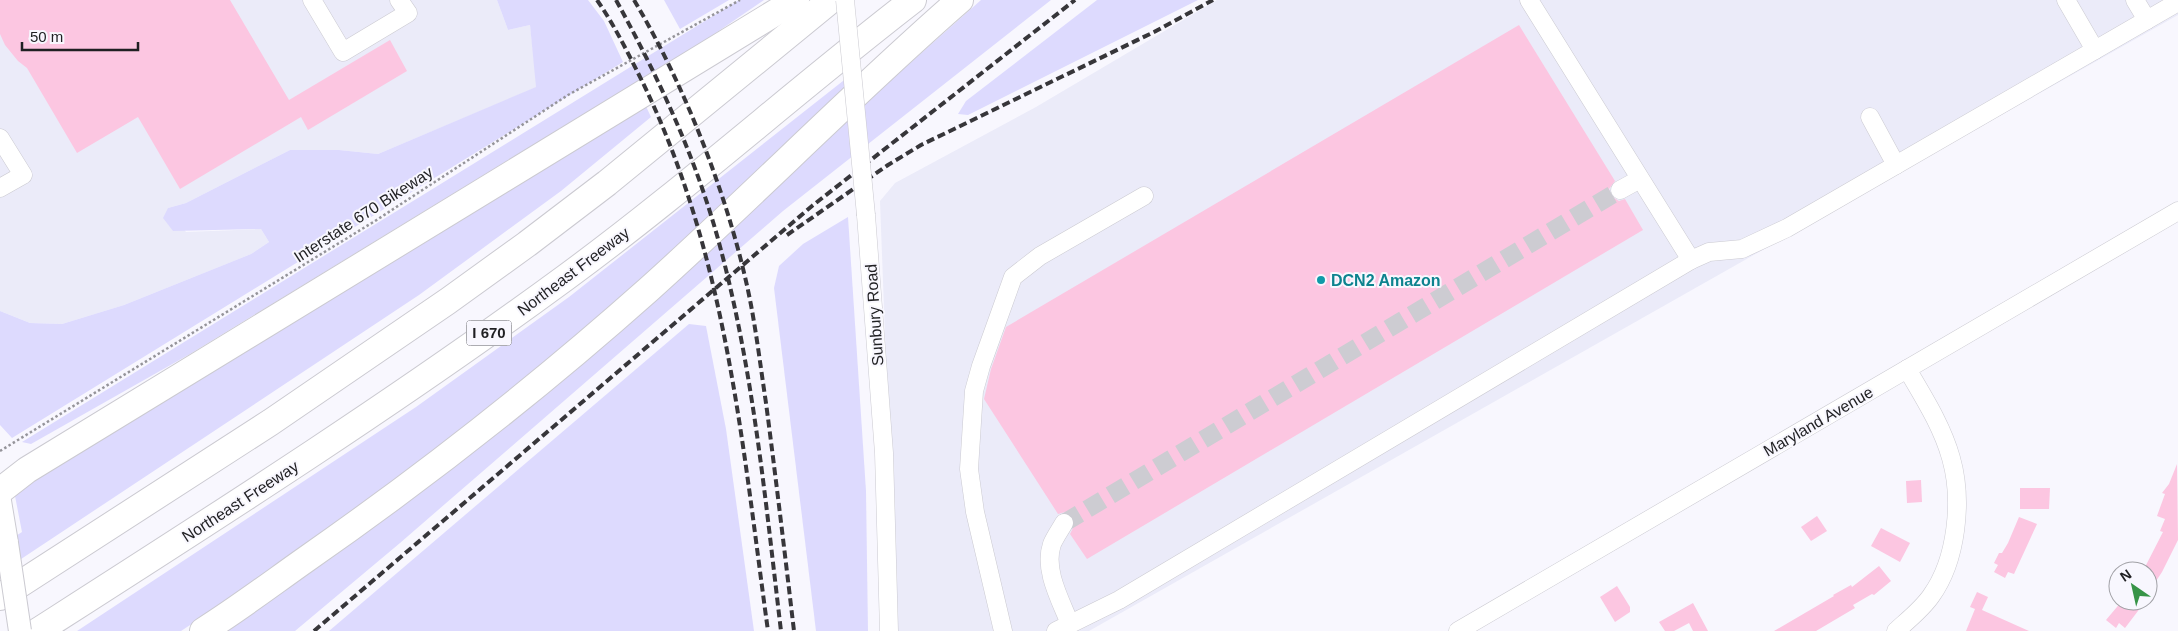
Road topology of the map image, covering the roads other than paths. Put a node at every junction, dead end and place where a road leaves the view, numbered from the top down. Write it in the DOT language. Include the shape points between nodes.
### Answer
graph roads {
  1 [pos="312,0"];
  2 [pos="399,0"];
  3 [pos="796,0"];
  4 [pos="830,0"];
  5 [pos="845,0"];
  6 [pos="913,0"];
  7 [pos="960,0"];
  8 [pos="1529,0"];
  9 [pos="2066,0"];
  10 [pos="2135,0"];
  11 [pos="2178,2"];
  12 [pos="2146,20"];
  13 [pos="2095,50"];
  14 [pos="1870,117"];
  15 [pos="0,138"];
  16 [pos="1896,165"];
  17 [pos="1640,179"];
  18 [pos="0,188"];
  19 [pos="1620,190"];
  20 [pos="1144,196"];
  21 [pos="2178,211"];
  22 [pos="1691,260"];
  23 [pos="1907,369"];
  24 [pos="0,491"];
  25 [pos="0,501"];
  26 [pos="1064,524"];
  27 [pos="0,597"];
  28 [pos="1063,628"];
  29 [pos="20,631"];
  30 [pos="38,631"];
  31 [pos="203,631"];
  32 [pos="889,631"];
  33 [pos="1003,631"];
  34 [pos="1458,631"];
  35 [pos="1896,631"];
  1 -- 2 [label="street" via="343,52 408,13"];
  3 -- 24 [label="highway" via="28,470"];
  4 -- 27 [label="highway" via="607,183 496,267 271,422"];
  5 -- 32 [label="street, Sunbury Road, bridge" via="884,453"];
  6 -- 30 [label="highway, Northeast Freeway / I 670" via="568,276 299,462"];
  7 -- 31 [label="highway" via="647,291 521,398 346,532"];
  8 -- 17 [label="street"];
  9 -- 13 [label="street"];
  10 -- 12 [label="street"];
  11 -- 12 [label="street"];
  12 -- 13 [label="street"];
  13 -- 16 [label="street"];
  14 -- 16 [label="street"];
  15 -- 18 [label="street" via="23,175"];
  16 -- 22 [label="street" via="1788,228 1742,249 1709,252"];
  17 -- 19 [label="street"];
  17 -- 22 [label="street"];
  20 -- 33 [label="street" via="1040,256 1013,277 981,366 974,392 969,469 975,512"];
  21 -- 23 [label="street, Maryland Avenue"];
  22 -- 28 [label="street" via="1119,600"];
  23 -- 34 [label="street, Maryland Avenue"];
  23 -- 35 [label="street" via="1938,425 1951,460 1956,523 1954,540 1932,595"];
  25 -- 29 [label="main road, bridge"];
  26 -- 28 [label="street" via="1052,545 1050,564"];
}
